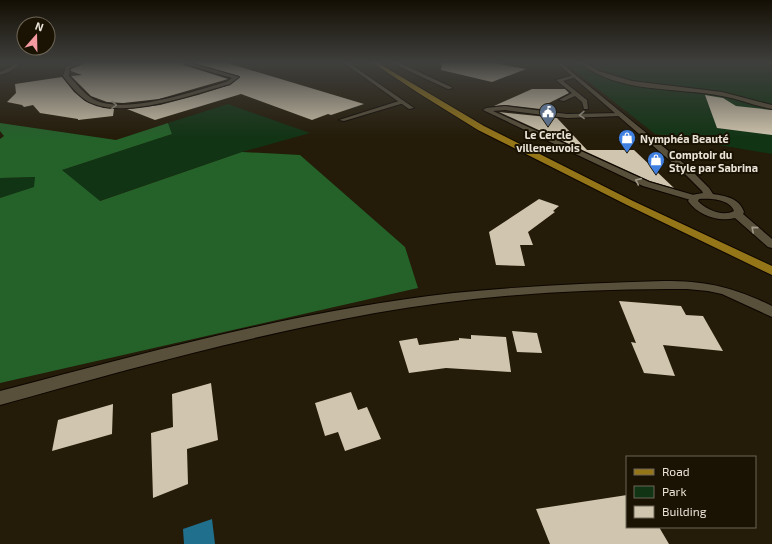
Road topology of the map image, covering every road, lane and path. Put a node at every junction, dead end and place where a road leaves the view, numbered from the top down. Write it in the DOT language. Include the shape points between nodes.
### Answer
graph roads {
  1 [pos="79,88"];
  2 [pos="207,88"];
  3 [pos="382,88"];
  4 [pos="415,88"];
  5 [pos="568,88"];
  6 [pos="589,88"];
  7 [pos="681,88"];
  8 [pos="574,94"];
  9 [pos="562,100"];
  10 [pos="402,102"];
  11 [pos="772,107"];
  12 [pos="411,108"];
  13 [pos="586,108"];
  14 [pos="620,114"];
  15 [pos="342,120"];
  16 [pos="709,196"];
  17 [pos="694,198"];
  18 [pos="737,214"];
  19 [pos="772,245"];
  20 [pos="772,271"];
  21 [pos="772,312"];
  22 [pos="0,398"];
  1 -- 2 [label="street, one-way" via="92,101 106,105 128,106 151,103"];
  3 -- 10 [label="street"];
  4 -- 20 [label="main road" via="482,128"];
  5 -- 8 [label="lane"];
  6 -- 14 [label="street"];
  7 -- 11 [label="lane" via="722,94"];
  8 -- 9 [label="lane"];
  8 -- 13 [label="lane" via="585,102"];
  10 -- 12 [label="street"];
  10 -- 15 [label="lane"];
  14 -- 16 [label="street" via="685,169"];
  14 -- 17 [label="lane" via="567,116 505,108 486,110 646,184"];
  16 -- 17 [label="street"];
  16 -- 18 [label="street" via="736,205 739,212"];
  17 -- 18 [label="street" via="695,205 711,213"];
  19 -- 18 [label="street, one-way"];
  21 -- 22 [label="street" via="724,290 699,286 586,287 486,293 337,315 169,352"];
}
